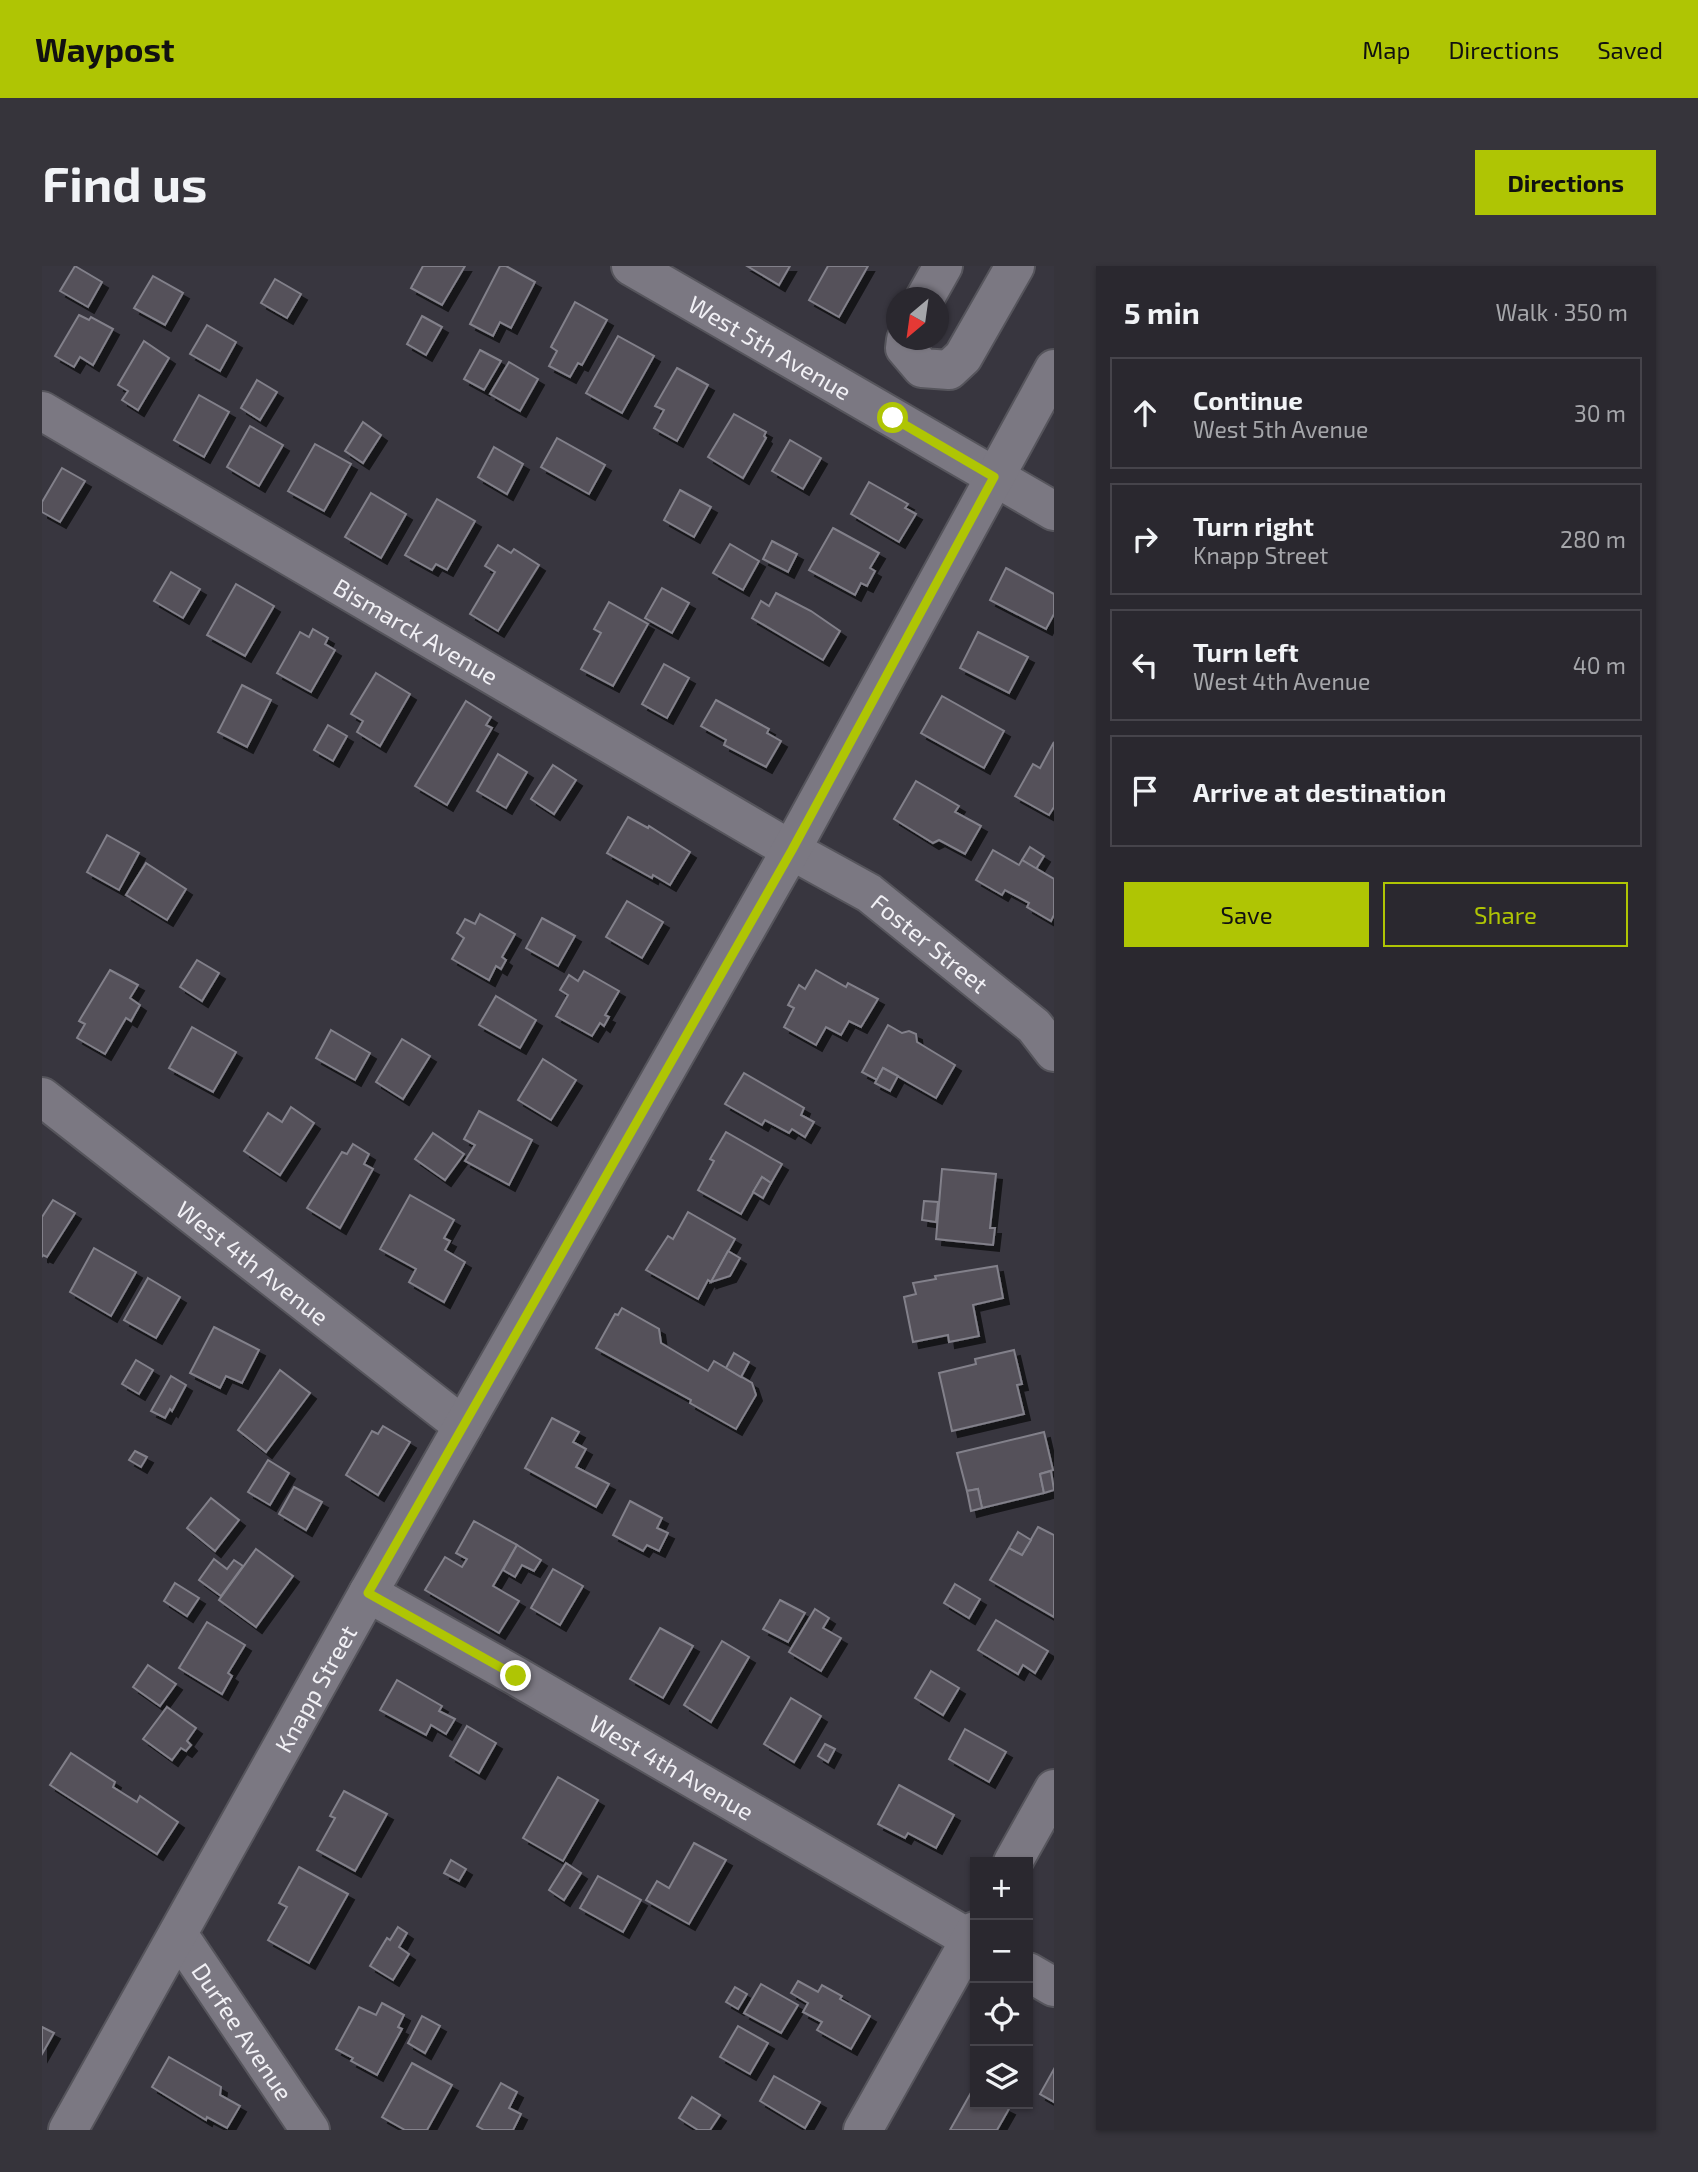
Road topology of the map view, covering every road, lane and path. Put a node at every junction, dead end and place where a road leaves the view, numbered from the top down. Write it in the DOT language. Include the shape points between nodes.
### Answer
graph roads {
  1 [pos="631,266"];
  2 [pos="943,266"];
  3 [pos="1015,266"];
  4 [pos="931,287"];
  5 [pos="914,354"];
  6 [pos="1054,369"];
  7 [pos="42,411"];
  8 [pos="893,418"];
  9 [pos="994,477"];
  10 [pos="1054,511"];
  11 [pos="792,850"];
  12 [pos="1054,1052"];
  13 [pos="42,1097"];
  14 [pos="463,1426"];
  15 [pos="368,1593"];
  16 [pos="1054,1789"];
  17 [pos="1016,1857"];
  18 [pos="178,1934"];
  19 [pos="970,1935"];
  20 [pos="970,1944"];
  21 [pos="1033,1975"];
  22 [pos="1054,1987"];
  23 [pos="68,2130"];
  24 [pos="310,2130"];
  25 [pos="863,2130"];
  1 -- 8 [label="street, West 5th Avenue"];
  2 -- 4 [label="street"];
  3 -- 5 [label="street" via="963,357 949,370"];
  5 -- 8 [label="street"];
  6 -- 9 [label="street, Knapp Street"];
  7 -- 11 [label="street, Bismarck Avenue"];
  8 -- 9 [label="street, West 5th Avenue"];
  9 -- 10 [label="street, West 5th Avenue"];
  9 -- 11 [label="street, Knapp Street"];
  11 -- 12 [label="street, Foster Street" via="869,893 1034,1026"];
  11 -- 14 [label="street, Knapp Street"];
  13 -- 14 [label="street, West 4th Avenue"];
  14 -- 15 [label="street, Knapp Street"];
  15 -- 18 [label="street, Knapp Street"];
  15 -- 19 [label="street, West 4th Avenue"];
  16 -- 17 [label="street"];
  18 -- 23 [label="street, Knapp Street"];
  18 -- 24 [label="street, Durfee Avenue"];
  20 -- 25 [label="street"];
  21 -- 22 [label="street"];
}
